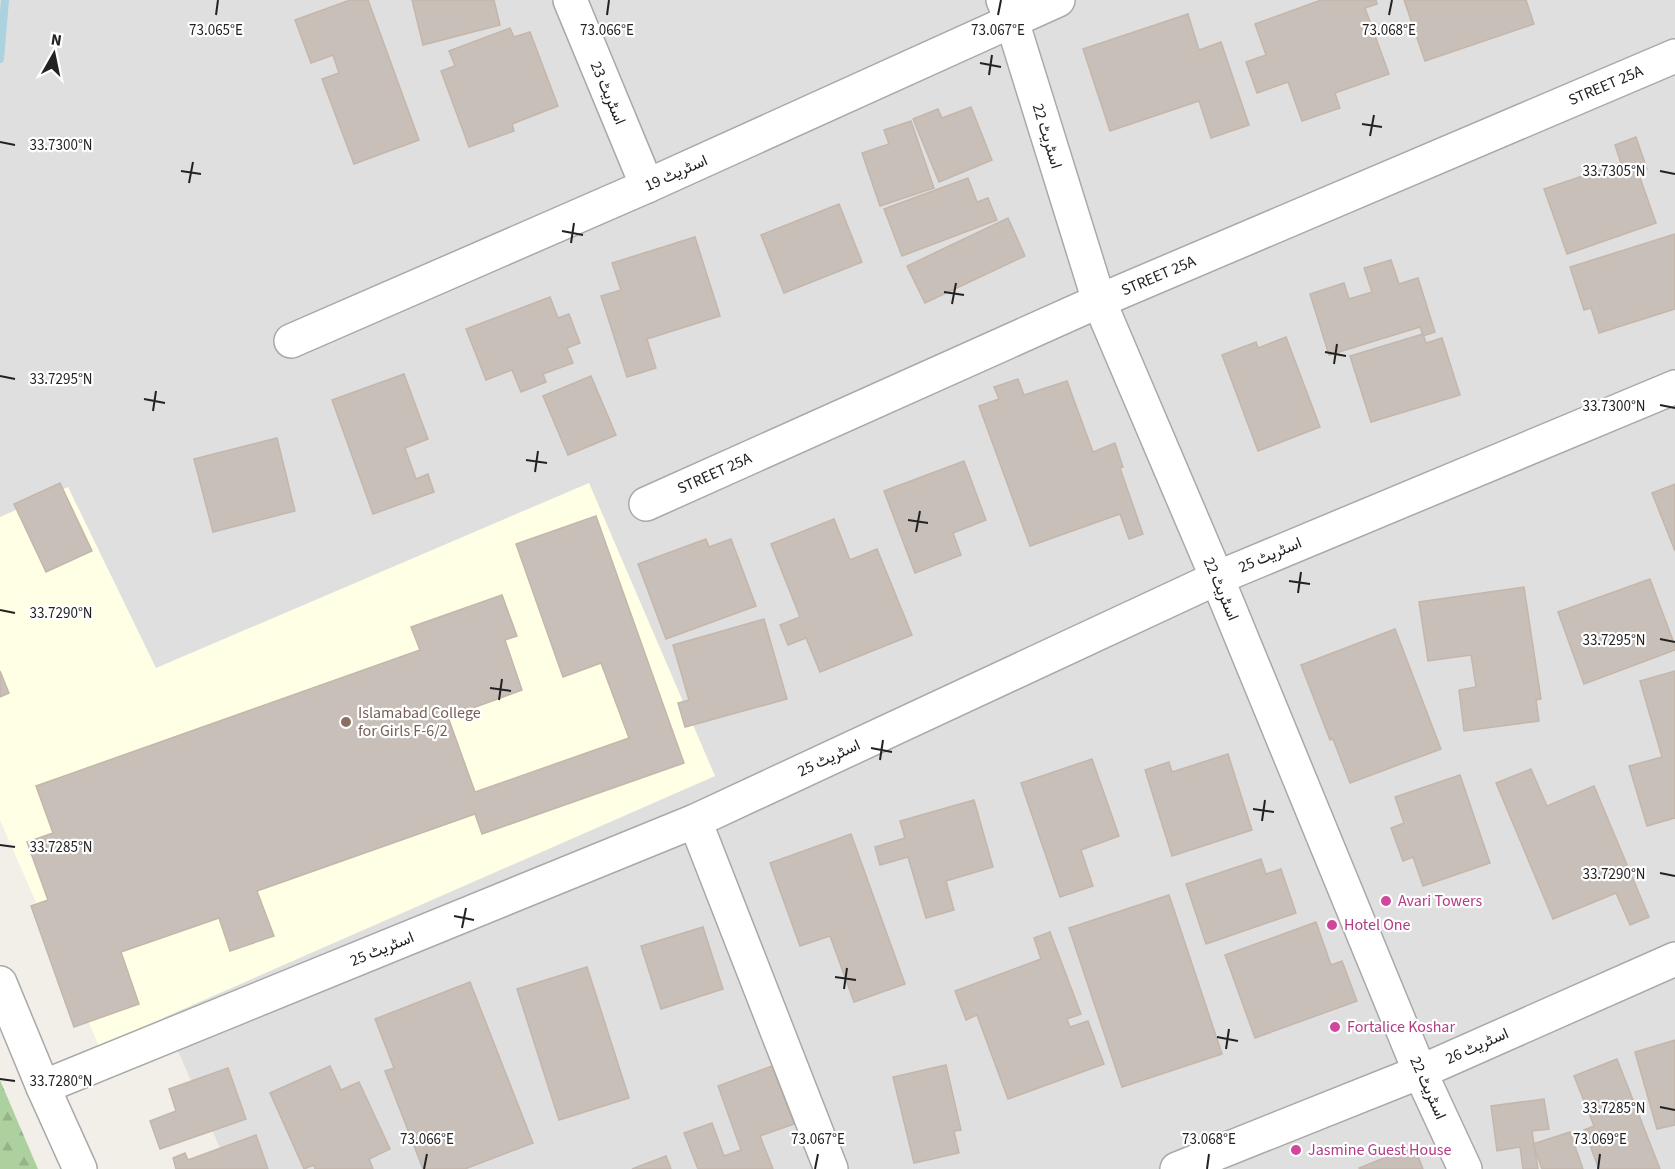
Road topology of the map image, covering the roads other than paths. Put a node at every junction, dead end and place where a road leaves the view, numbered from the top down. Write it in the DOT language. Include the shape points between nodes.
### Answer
graph roads {
  1 [pos="570,0"];
  2 [pos="1058,0"];
  3 [pos="1007,11"];
  4 [pos="1675,56"];
  5 [pos="647,186"];
  6 [pos="1099,301"];
  7 [pos="291,341"];
  8 [pos="1675,387"];
  9 [pos="646,504"];
  10 [pos="1217,578"];
  11 [pos="694,821"];
  12 [pos="1675,959"];
  13 [pos="0,983"];
  14 [pos="1420,1072"];
  15 [pos="43,1087"];
  16 [pos="74,1161"];
  17 [pos="831,1169"];
  18 [pos="1177,1169"];
  19 [pos="1465,1169"];
  1 -- 5 [label="street, اسٹریٹ 23"];
  2 -- 3 [label="street, اسٹریٹ 19"];
  3 -- 5 [label="street, اسٹریٹ 19"];
  3 -- 6 [label="street, اسٹریٹ 22"];
  4 -- 6 [label="street, STREET 25A"];
  5 -- 7 [label="street, اسٹریٹ 19"];
  6 -- 9 [label="street, STREET 25A"];
  6 -- 10 [label="street, اسٹریٹ 22"];
  8 -- 10 [label="street, اسٹریٹ 25"];
  10 -- 11 [label="street, اسٹریٹ 25"];
  10 -- 14 [label="street, اسٹریٹ 22"];
  11 -- 15 [label="street, اسٹریٹ 25"];
  11 -- 17 [label="street"];
  12 -- 14 [label="street, اسٹریٹ 26"];
  13 -- 15 [label="street"];
  14 -- 18 [label="street, اسٹریٹ 26"];
  14 -- 19 [label="street, اسٹریٹ 22"];
  15 -- 16 [label="street"];
}
